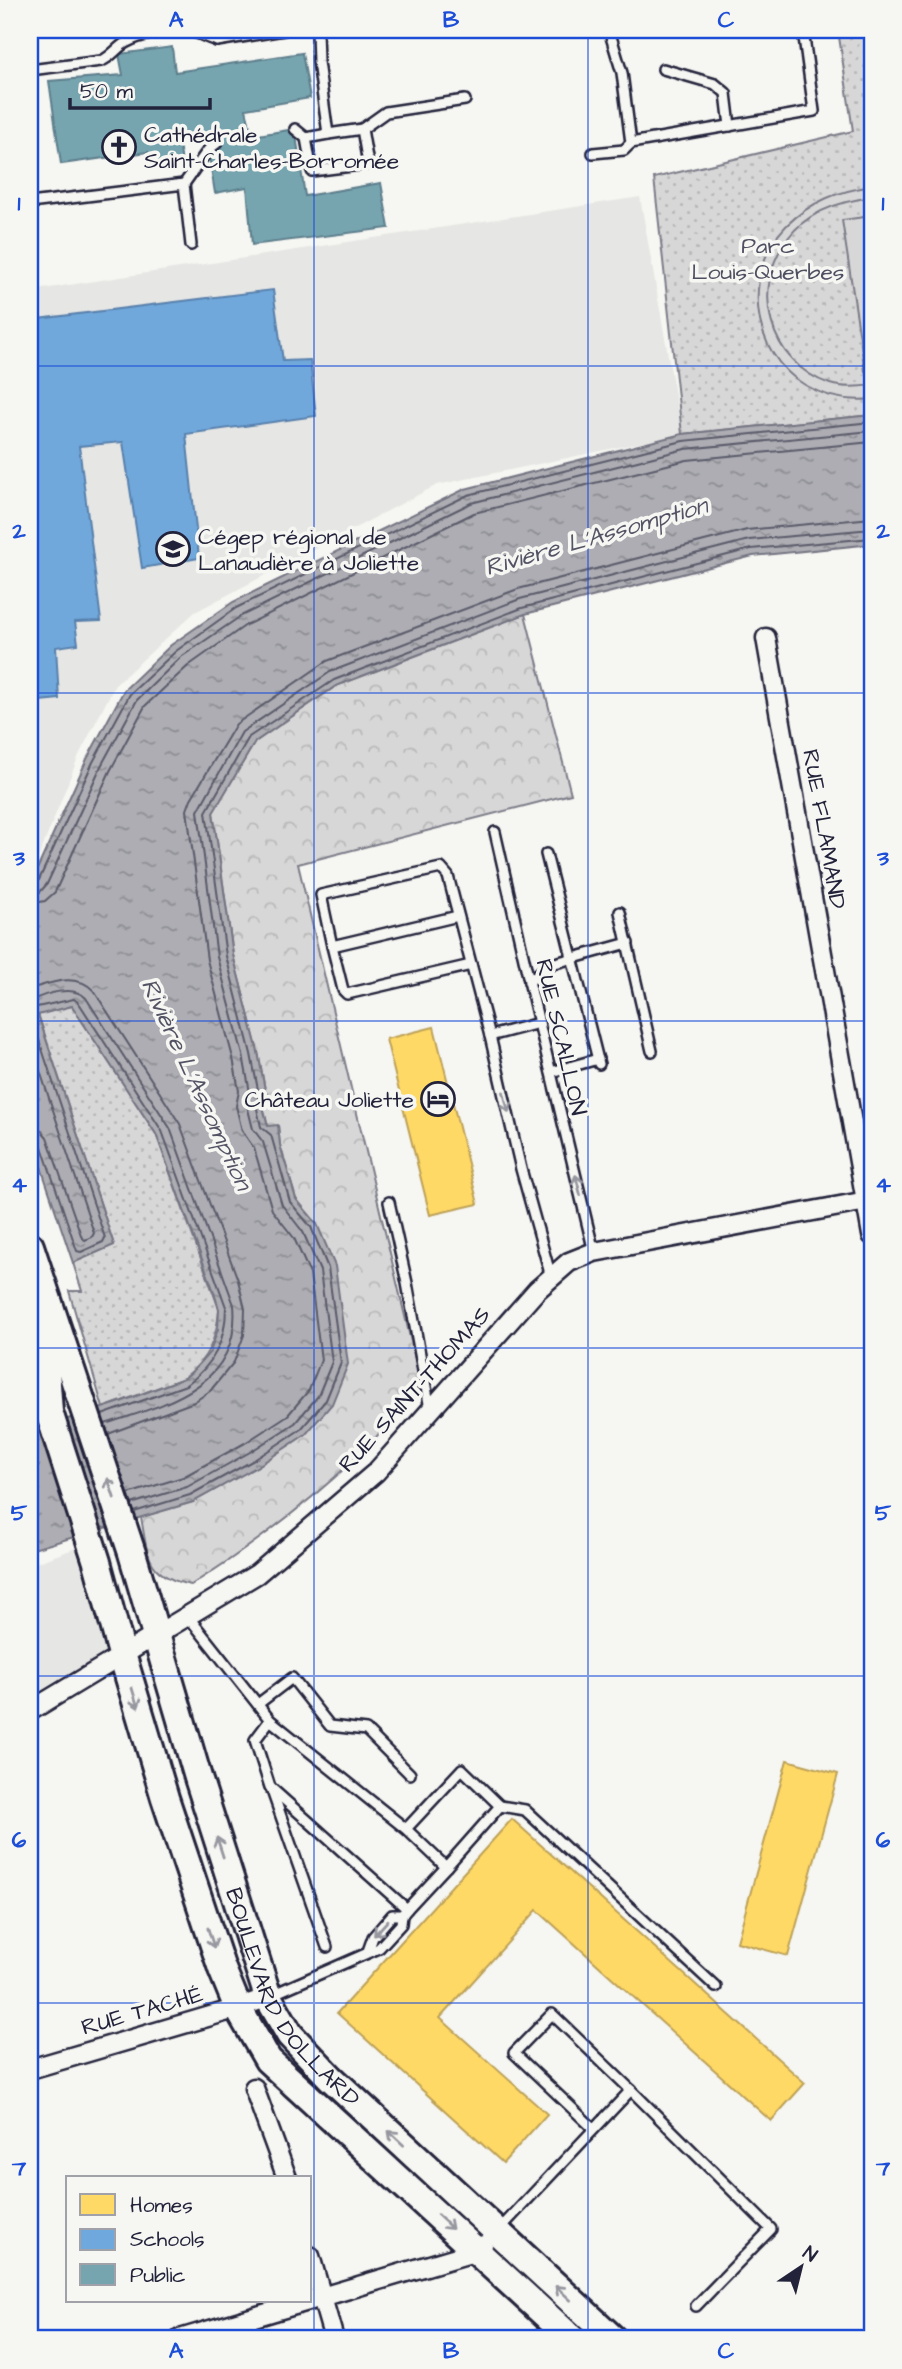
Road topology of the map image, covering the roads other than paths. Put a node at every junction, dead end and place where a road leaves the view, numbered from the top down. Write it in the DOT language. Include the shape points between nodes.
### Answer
graph roads {
  1 [pos="216,30"];
  2 [pos="284,30"];
  3 [pos="317,30"];
  4 [pos="609,30"];
  5 [pos="803,30"];
  6 [pos="217,41"];
  7 [pos="663,69"];
  8 [pos="30,70"];
  9 [pos="465,100"];
  10 [pos="730,125"];
  11 [pos="295,129"];
  12 [pos="362,129"];
  13 [pos="328,134"];
  14 [pos="306,138"];
  15 [pos="631,143"];
  16 [pos="217,144"];
  17 [pos="593,153"];
  18 [pos="184,184"];
  19 [pos="30,203"];
  20 [pos="191,245"];
  21 [pos="766,638"];
  22 [pos="495,832"];
  23 [pos="546,854"];
  24 [pos="620,912"];
  25 [pos="458,916"];
  26 [pos="628,943"];
  27 [pos="332,946"];
  28 [pos="573,957"];
  29 [pos="471,965"];
  30 [pos="529,982"];
  31 [pos="539,1023"];
  32 [pos="490,1035"];
  33 [pos="652,1051"];
  34 [pos="551,1072"];
  35 [pos="869,1201"];
  36 [pos="389,1202"];
  37 [pos="872,1235"];
  38 [pos="594,1252"];
  39 [pos="33,1262"];
  40 [pos="551,1277"];
  41 [pos="430,1410"];
  42 [pos="187,1615"];
  43 [pos="156,1633"];
  44 [pos="122,1654"];
  45 [pos="258,1704"];
  46 [pos="30,1711"];
  47 [pos="270,1720"];
  48 [pos="410,1774"];
  49 [pos="270,1787"];
  50 [pos="500,1806"];
  51 [pos="406,1829"];
  52 [pos="446,1867"];
  53 [pos="405,1912"];
  54 [pos="327,1947"];
  55 [pos="716,1987"];
  56 [pos="268,1997"];
  57 [pos="237,2008"];
  58 [pos="30,2069"];
  59 [pos="254,2088"];
  60 [pos="631,2090"];
  61 [pos="594,2130"];
  62 [pos="286,2176"];
  63 [pos="497,2232"];
  64 [pos="477,2251"];
  65 [pos="312,2263"];
  66 [pos="322,2297"];
  67 [pos="312,2300"];
  68 [pos="305,2302"];
  69 [pos="696,2305"];
  70 [pos="180,2339"];
  71 [pos="334,2339"];
  72 [pos="572,2339"];
  73 [pos="613,2339"];
  1 -- 6 [label="lane"];
  2 -- 6 [label="lane"];
  3 -- 13 [label="lane"];
  4 -- 15 [label="lane" via="622,73"];
  5 -- 10 [label="lane" via="814,111"];
  6 -- 8 [label="lane" via="185,30 146,34 101,61"];
  7 -- 10 [label="lane" via="715,84 726,93"];
  9 -- 12 [label="lane" via="386,113"];
  10 -- 15 [label="lane"];
  11 -- 14 [label="lane"];
  12 -- 13 [label="lane"];
  12 -- 14 [label="lane" via="368,164 312,171"];
  13 -- 14 [label="lane"];
  15 -- 17 [label="lane" via="624,150"];
  16 -- 18 [label="lane"];
  18 -- 19 [label="lane"];
  18 -- 20 [label="lane"];
  21 -- 35 [label="street, RUE FLAMAND"];
  22 -- 30 [label="lane, RUE SCALLON"];
  23 -- 28 [label="lane"];
  24 -- 26 [label="lane"];
  25 -- 27 [label="lane"];
  25 -- 27 [label="lane" via="448,876 441,868 321,895"];
  25 -- 29 [label="lane"];
  26 -- 28 [label="lane"];
  26 -- 33 [label="lane"];
  27 -- 29 [label="lane" via="347,994"];
  28 -- 30 [label="lane" via="548,965"];
  28 -- 34 [label="lane" via="598,1062"];
  29 -- 32 [label="lane"];
  30 -- 31 [label="lane, RUE SCALLON"];
  31 -- 32 [label="lane"];
  31 -- 34 [label="lane, RUE SCALLON"];
  32 -- 40 [label="lane, one-way"];
  38 -- 34 [label="lane, RUE SCALLON, one-way"];
  35 -- 37 [label="street, RUE FLAMAND"];
  35 -- 38 [label="street, RUE SAINT-THOMAS"];
  36 -- 41 [label="lane"];
  38 -- 40 [label="street, RUE SAINT-THOMAS" via="569,1262"];
  43 -- 39 [label="main road, BOULEVARD DOLLARD, one-way" via="84,1404"];
  39 -- 44 [label="main road, BOULEVARD DOLLARD" via="49,1412"];
  40 -- 41 [label="street, RUE SAINT-THOMAS"];
  41 -- 42 [label="street, RUE SAINT-THOMAS" via="376,1472 257,1574"];
  42 -- 43 [label="street, RUE SAINT-THOMAS"];
  42 -- 45 [label="lane"];
  43 -- 44 [label="street, RUE SAINT-THOMAS"];
  56 -- 43 [label="main road, BOULEVARD DOLLARD, one-way"];
  44 -- 46 [label="street, RUE SAINT-THOMAS"];
  44 -- 57 [label="main road, BOULEVARD DOLLARD, one-way" via="165,1798"];
  45 -- 47 [label="lane"];
  45 -- 48 [label="lane" via="292,1678 330,1726 366,1730"];
  47 -- 49 [label="lane" via="255,1740"];
  47 -- 51 [label="lane"];
  49 -- 53 [label="lane"];
  49 -- 54 [label="lane"];
  50 -- 51 [label="lane" via="462,1769"];
  50 -- 52 [label="lane"];
  50 -- 55 [label="lane" via="525,1810"];
  51 -- 52 [label="lane"];
  52 -- 53 [label="lane"];
  53 -- 56 [label="lane" via="392,1915 373,1937 368,1951"];
  56 -- 57 [label="street, RUE TACHÉ"];
  63 -- 56 [label="main road, BOULEVARD DOLLARD, one-way" via="331,2078 290,2035"];
  57 -- 58 [label="street, RUE TACHÉ"];
  57 -- 64 [label="main road, BOULEVARD DOLLARD, one-way" via="268,2060"];
  59 -- 62 [label="street"];
  60 -- 61 [label="lane"];
  60 -- 61 [label="lane" via="552,2014 514,2053"];
  60 -- 69 [label="lane" via="771,2229"];
  61 -- 63 [label="lane"];
  63 -- 64 [label="street"];
  73 -- 63 [label="main road, BOULEVARD DOLLARD, one-way"];
  64 -- 66 [label="street"];
  64 -- 72 [label="main road, BOULEVARD DOLLARD"];
  65 -- 66 [label="street"];
  66 -- 67 [label="street"];
  66 -- 71 [label="street"];
  68 -- 70 [label="street"];
}
